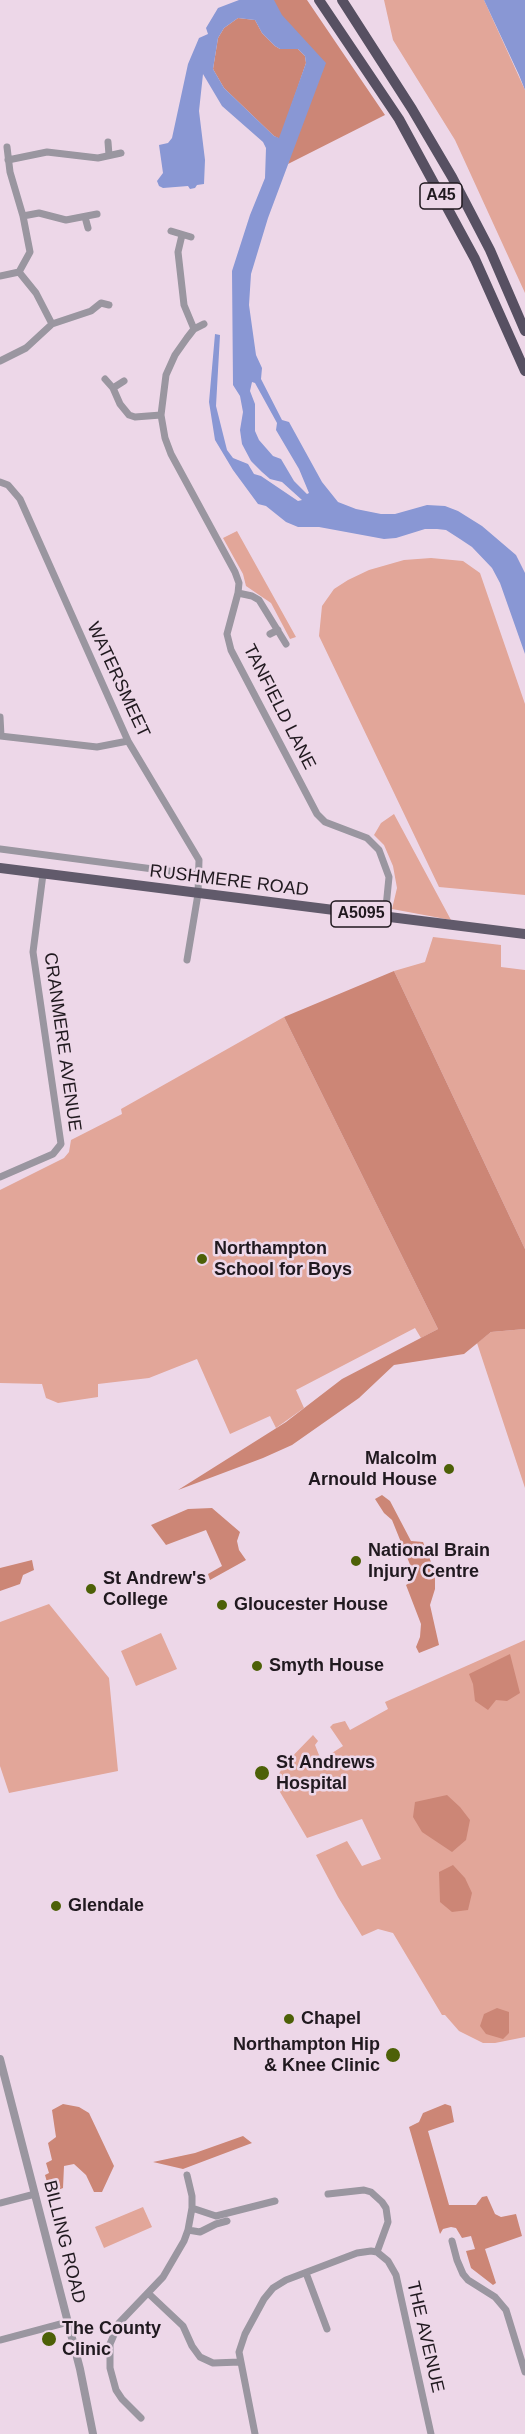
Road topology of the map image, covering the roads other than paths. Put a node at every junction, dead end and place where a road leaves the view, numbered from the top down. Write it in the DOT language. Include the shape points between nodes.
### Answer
graph roads {
  1 [pos="319,0"];
  2 [pos="342,0"];
  3 [pos="108,141"];
  4 [pos="7,147"];
  5 [pos="121,153"];
  6 [pos="109,155"];
  7 [pos="8,160"];
  8 [pos="97,214"];
  9 [pos="24,216"];
  10 [pos="85,217"];
  11 [pos="88,228"];
  12 [pos="171,231"];
  13 [pos="182,235"];
  14 [pos="191,237"];
  15 [pos="19,272"];
  16 [pos="0,276"];
  17 [pos="109,305"];
  18 [pos="52,324"];
  19 [pos="204,324"];
  20 [pos="194,329"];
  21 [pos="525,330"];
  22 [pos="0,361"];
  23 [pos="525,371"];
  24 [pos="105,379"];
  25 [pos="124,381"];
  26 [pos="113,388"];
  27 [pos="161,415"];
  28 [pos="0,482"];
  29 [pos="238,593"];
  30 [pos="278,630"];
  31 [pos="270,634"];
  32 [pos="286,644"];
  33 [pos="0,717"];
  34 [pos="1,736"];
  35 [pos="128,741"];
  36 [pos="0,849"];
  37 [pos="0,868"];
  38 [pos="43,874"];
  39 [pos="199,875"];
  40 [pos="198,894"];
  41 [pos="385,917"];
  42 [pos="525,934"];
  43 [pos="187,960"];
  44 [pos="0,1177"];
  45 [pos="0,2059"];
  46 [pos="187,2175"];
  47 [pos="35,2194"];
  48 [pos="328,2194"];
  49 [pos="275,2201"];
  50 [pos="0,2203"];
  51 [pos="192,2208"];
  52 [pos="227,2221"];
  53 [pos="188,2230"];
  54 [pos="452,2241"];
  55 [pos="377,2252"];
  56 [pos="306,2273"];
  57 [pos="148,2293"];
  58 [pos="68,2322"];
  59 [pos="327,2329"];
  60 [pos="0,2340"];
  61 [pos="240,2362"];
  62 [pos="525,2372"];
  63 [pos="141,2418"];
  64 [pos="93,2434"];
  65 [pos="255,2434"];
  66 [pos="431,2434"];
  1 -- 23 [label="highway, A45" via="399,119 475,259"];
  2 -- 21 [label="highway, A45" via="452,177"];
  3 -- 6 [label="street"];
  4 -- 7 [label="street"];
  5 -- 6 [label="street"];
  6 -- 7 [label="street" via="98,158 47,152"];
  7 -- 9 [label="street"];
  8 -- 10 [label="street"];
  9 -- 10 [label="street" via="39,213 66,220"];
  9 -- 15 [label="street" via="30,252"];
  10 -- 11 [label="street"];
  12 -- 13 [label="street"];
  13 -- 14 [label="street"];
  13 -- 20 [label="street" via="178,252 184,305"];
  15 -- 16 [label="street"];
  15 -- 18 [label="street" via="36,293"];
  17 -- 18 [label="street" via="101,303 91,311"];
  18 -- 22 [label="street" via="26,348"];
  19 -- 20 [label="street, TANFIELD LANE"];
  20 -- 27 [label="street, TANFIELD LANE" via="166,375"];
  24 -- 26 [label="street"];
  25 -- 26 [label="street"];
  26 -- 27 [label="street" via="129,415"];
  27 -- 29 [label="street, TANFIELD LANE" via="171,454 235,572"];
  28 -- 35 [label="street, WATERSMEET" via="16,491 20,499"];
  29 -- 30 [label="street" via="259,600"];
  29 -- 41 [label="street, TANFIELD LANE" via="227,634 231,650 317,814 325,822 368,838 379,850 389,877"];
  30 -- 31 [label="street"];
  30 -- 32 [label="street"];
  33 -- 34 [label="street"];
  34 -- 35 [label="street" via="97,747"];
  35 -- 39 [label="street, WATERSMEET" via="196,855"];
  36 -- 39 [label="street, RUSHMERE ROAD"];
  37 -- 38 [label="main road, RUSHMERE ROAD / A5095"];
  38 -- 40 [label="main road, RUSHMERE ROAD / A5095"];
  38 -- 44 [label="street, CRANMERE AVENUE" via="33,952 61,1144 53,1154"];
  39 -- 40 [label="street, WATERSMEET"];
  40 -- 41 [label="main road, RUSHMERE ROAD / A5095"];
  40 -- 43 [label="street, WATERSMEET"];
  41 -- 42 [label="main road, RUSHMERE ROAD / A5095"];
  45 -- 47 [label="street, BILLING ROAD"];
  46 -- 51 [label="street"];
  47 -- 50 [label="street"];
  47 -- 58 [label="street, BILLING ROAD"];
  48 -- 55 [label="street" via="364,2190 382,2202 388,2222"];
  49 -- 51 [label="street" via="216,2216"];
  51 -- 53 [label="street"];
  52 -- 53 [label="street" via="200,2232"];
  53 -- 57 [label="street" via="170,2266"];
  54 -- 62 [label="street" via="463,2274 506,2310"];
  55 -- 56 [label="street" via="357,2253"];
  55 -- 66 [label="street, THE AVENUE" via="396,2275"];
  56 -- 59 [label="street"];
  56 -- 61 [label="street" via="279,2284 268,2294 241,2343"];
  57 -- 61 [label="street" via="183,2326 200,2357 213,2363"];
  57 -- 63 [label="street" via="119,2323 109,2355 116,2390"];
  58 -- 60 [label="street"];
  58 -- 64 [label="street, BILLING ROAD"];
  61 -- 65 [label="street"];
}
